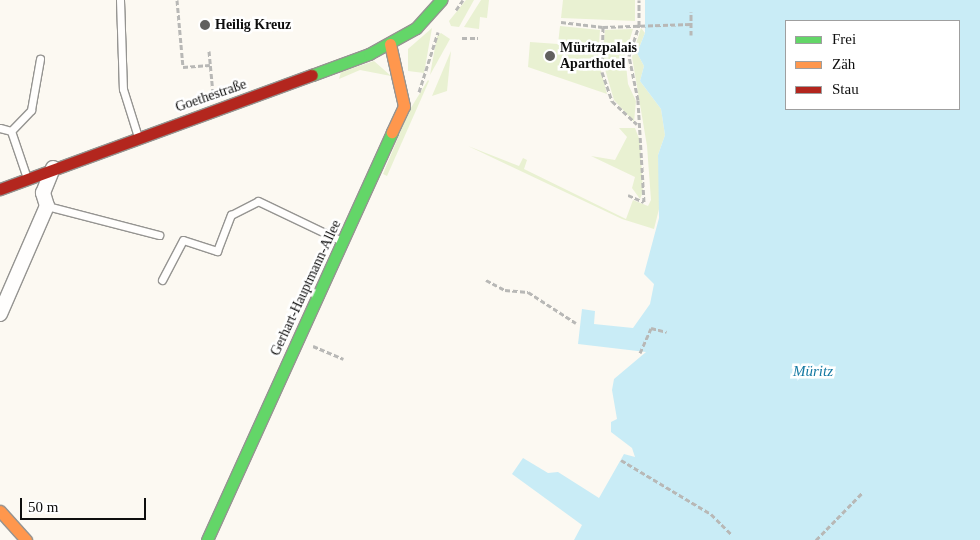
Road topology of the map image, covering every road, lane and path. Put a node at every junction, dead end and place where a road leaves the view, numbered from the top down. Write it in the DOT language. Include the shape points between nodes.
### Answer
graph roads {
  1 [pos="120,0"];
  2 [pos="177,0"];
  3 [pos="441,0"];
  4 [pos="463,0"];
  5 [pos="639,0"];
  6 [pos="692,12"];
  7 [pos="454,13"];
  8 [pos="561,22"];
  9 [pos="691,24"];
  10 [pos="638,25"];
  11 [pos="603,26"];
  12 [pos="441,27"];
  13 [pos="691,35"];
  14 [pos="462,38"];
  15 [pos="478,38"];
  16 [pos="390,44"];
  17 [pos="209,51"];
  18 [pos="40,60"];
  19 [pos="210,65"];
  20 [pos="404,106"];
  21 [pos="214,111"];
  22 [pos="636,124"];
  23 [pos="0,128"];
  24 [pos="11,131"];
  25 [pos="138,138"];
  26 [pos="53,168"];
  27 [pos="27,178"];
  28 [pos="0,188"];
  29 [pos="628,196"];
  30 [pos="47,206"];
  31 [pos="159,235"];
  32 [pos="345,242"];
  33 [pos="162,280"];
  34 [pos="486,280"];
  35 [pos="0,314"];
  36 [pos="576,323"];
  37 [pos="667,332"];
  38 [pos="313,346"];
  39 [pos="640,353"];
  40 [pos="343,359"];
  41 [pos="621,460"];
  42 [pos="863,492"];
  43 [pos="0,511"];
  44 [pos="731,534"];
  45 [pos="26,540"];
  46 [pos="207,540"];
  47 [pos="816,540"];
  1 -- 25 [label="lane" via="123,89"];
  2 -- 19 [label="path" via="183,68"];
  3 -- 16 [label="street, Goethestraße" via="426,18"];
  4 -- 7 [label="path"];
  5 -- 10 [label="path"];
  6 -- 9 [label="path"];
  8 -- 11 [label="path"];
  9 -- 10 [label="path"];
  9 -- 13 [label="path"];
  10 -- 11 [label="path"];
  10 -- 22 [label="path" via="629,56 638,100"];
  11 -- 22 [label="path" via="602,72 612,101"];
  12 -- 20 [label="path" via="433,40 427,76 416,97"];
  14 -- 15 [label="path"];
  16 -- 20 [label="street"];
  16 -- 21 [label="street, Goethestraße"];
  17 -- 19 [label="path"];
  18 -- 24 [label="lane" via="31,110"];
  19 -- 21 [label="path"];
  20 -- 32 [label="street, Gerhart-Hauptmann-Allee"];
  21 -- 25 [label="street, Goethestraße"];
  22 -- 29 [label="path" via="643,149 644,202"];
  23 -- 24 [label="lane"];
  24 -- 27 [label="lane"];
  25 -- 26 [label="street, Goethestraße"];
  26 -- 27 [label="street, Goethestraße"];
  26 -- 30 [label="street" via="42,193"];
  27 -- 28 [label="street, Goethestraße"];
  30 -- 31 [label="lane"];
  30 -- 35 [label="street"];
  32 -- 33 [label="lane" via="258,201 232,215 217,251 184,240"];
  32 -- 46 [label="street, Gerhart-Hauptmann-Allee"];
  34 -- 36 [label="path" via="505,290 528,292"];
  37 -- 39 [label="path" via="651,328"];
  38 -- 40 [label="path"];
  41 -- 44 [label="path" via="711,514"];
  42 -- 47 [label="path"];
  43 -- 45 [label="street"];
}
